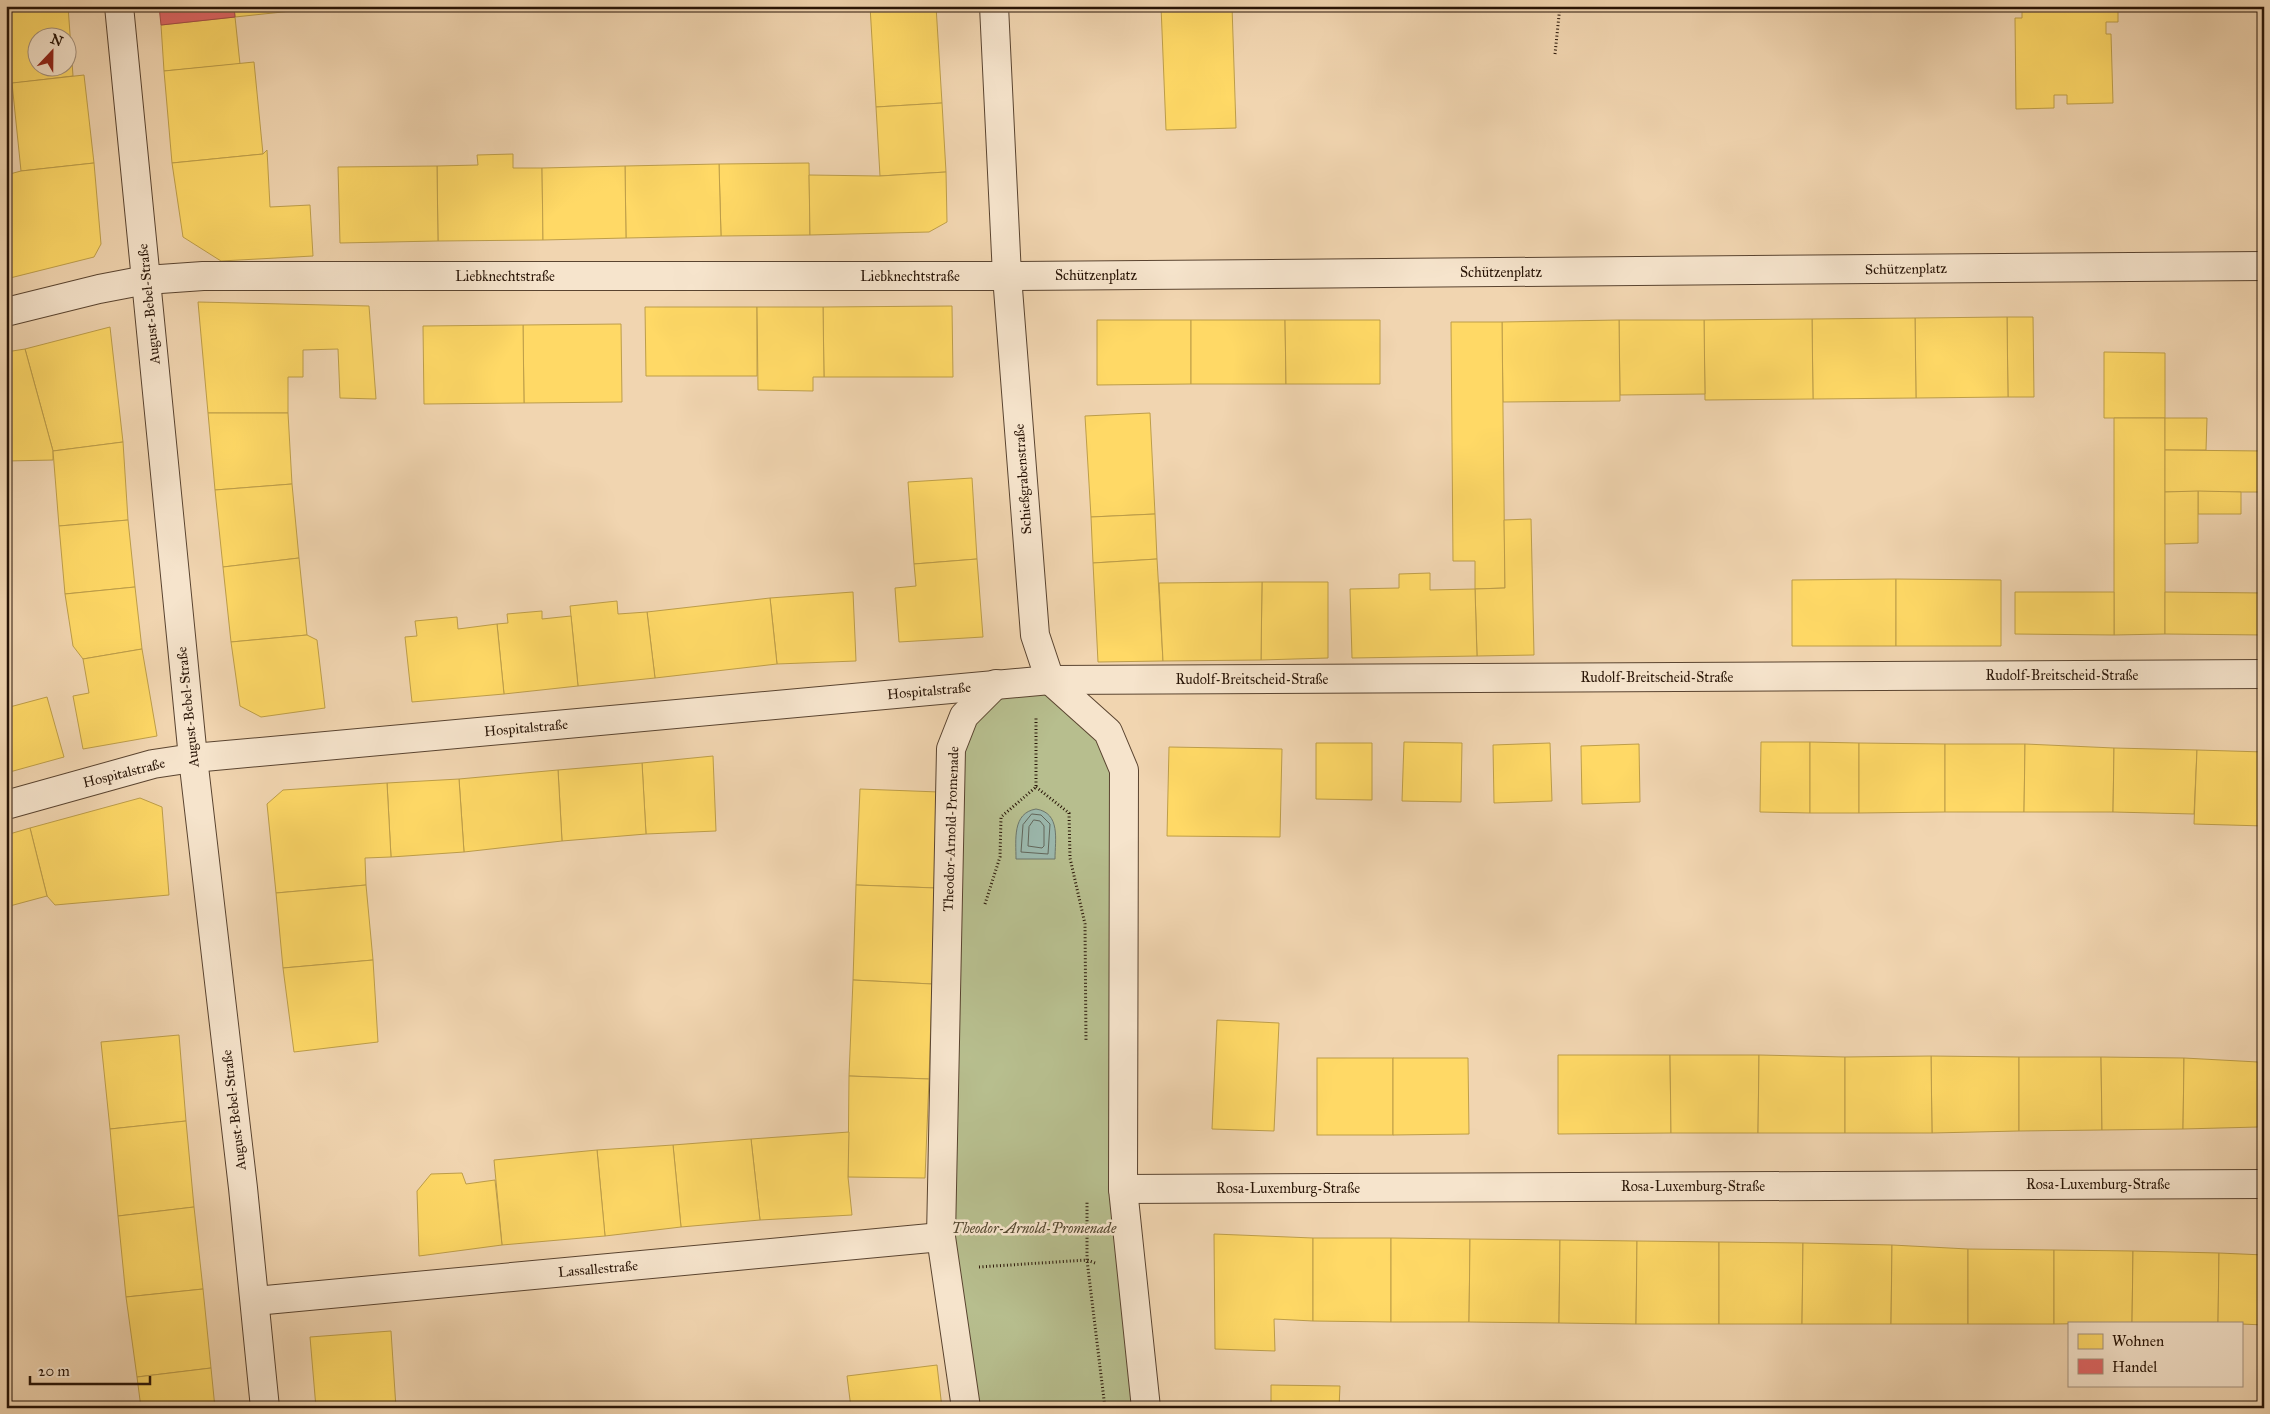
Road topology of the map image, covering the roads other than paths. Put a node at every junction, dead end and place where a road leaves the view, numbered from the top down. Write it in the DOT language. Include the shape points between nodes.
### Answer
graph roads {
  1 [pos="119,6"];
  2 [pos="994,6"];
  3 [pos="2264,266"];
  4 [pos="1008,276"];
  5 [pos="146,280"];
  6 [pos="6,312"];
  7 [pos="2264,674"];
  8 [pos="1050,680"];
  9 [pos="996,684"];
  10 [pos="193,758"];
  11 [pos="6,805"];
  12 [pos="2264,1184"];
  13 [pos="1123,1189"];
  14 [pos="941,1237"];
  15 [pos="255,1301"];
  16 [pos="265,1408"];
  17 [pos="966,1408"];
  18 [pos="1146,1408"];
  1 -- 5 [label="street, August-Bebel-Straße"];
  2 -- 4 [label="street"];
  3 -- 4 [label="street, Schützenplatz"];
  4 -- 5 [label="street, Liebknechtstraße" via="203,276"];
  4 -- 8 [label="street, Schießgrabenstraße" via="1035,635"];
  5 -- 6 [label="street, Liebknechtstraße"];
  5 -- 10 [label="street, August-Bebel-Straße"];
  7 -- 8 [label="street, Rudolf-Breitscheid-Straße"];
  8 -- 9 [label="street, Hospitalstraße"];
  8 -- 13 [label="street" via="1108,732 1124,770"];
  9 -- 10 [label="street, Hospitalstraße"];
  9 -- 14 [label="street, Theodor-Arnold-Promenade" via="964,716 952,748"];
  10 -- 11 [label="street, Hospitalstraße" via="153,764"];
  10 -- 15 [label="street, August-Bebel-Straße"];
  12 -- 13 [label="street, Rosa-Luxemburg-Straße"];
  13 -- 18 [label="street"];
  14 -- 15 [label="street, Lassallestraße"];
  14 -- 17 [label="street, Theodor-Arnold-Promenade"];
  15 -- 16 [label="street, August-Bebel-Straße"];
}
